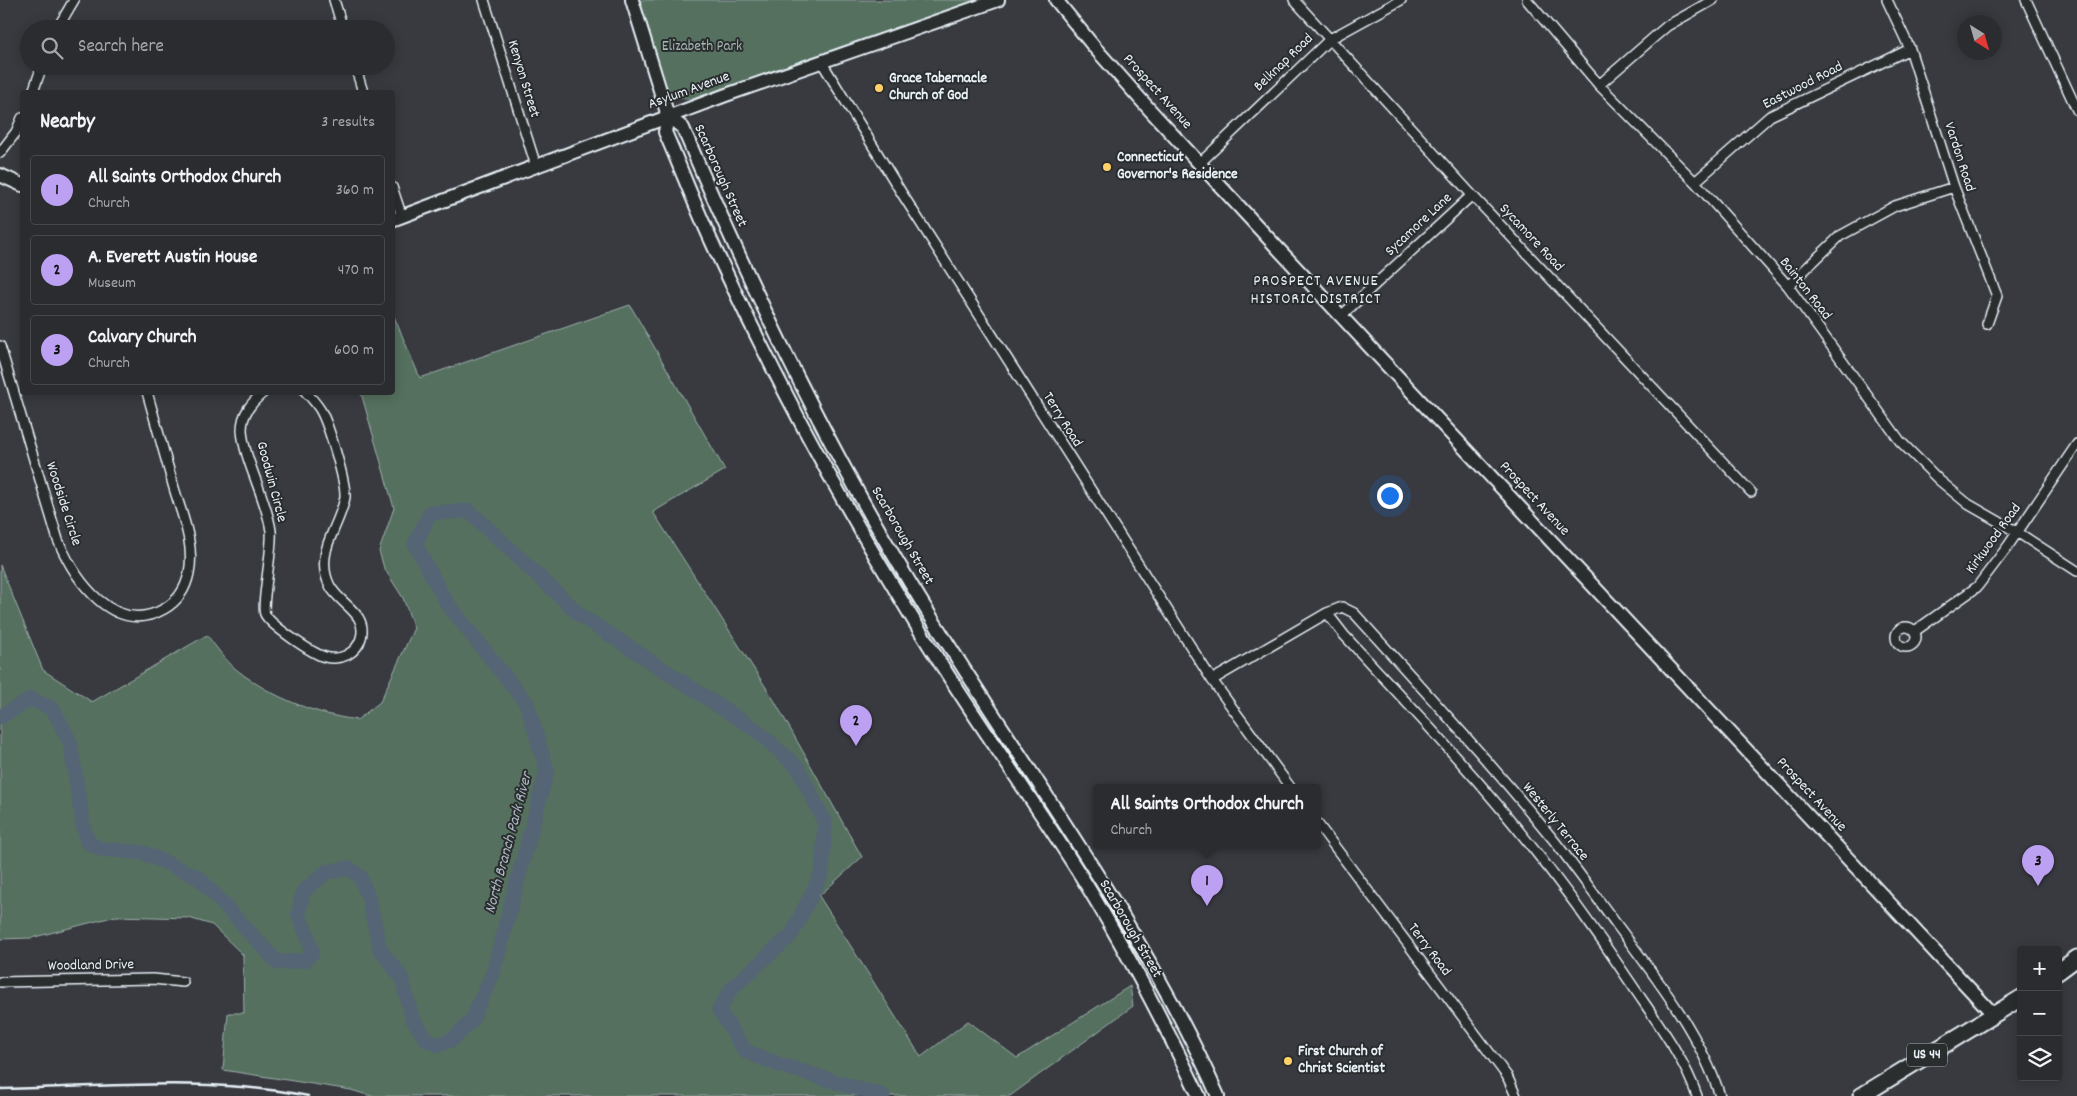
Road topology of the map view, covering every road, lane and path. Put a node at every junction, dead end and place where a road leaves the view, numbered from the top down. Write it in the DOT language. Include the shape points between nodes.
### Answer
graph roads {
  1 [pos="74,0"];
  2 [pos="334,0"];
  3 [pos="484,0"];
  4 [pos="632,0"];
  5 [pos="998,0"];
  6 [pos="1056,0"];
  7 [pos="1294,0"];
  8 [pos="1401,0"];
  9 [pos="1527,0"];
  10 [pos="1713,0"];
  11 [pos="1887,0"];
  12 [pos="2026,0"];
  13 [pos="62,20"];
  14 [pos="340,20"];
  15 [pos="1330,39"];
  16 [pos="1910,49"];
  17 [pos="821,61"];
  18 [pos="39,75"];
  19 [pos="358,75"];
  20 [pos="1599,85"];
  21 [pos="33,90"];
  22 [pos="362,90"];
  23 [pos="2077,110"];
  24 [pos="668,116"];
  25 [pos="20,123"];
  26 [pos="0,153"];
  27 [pos="1200,163"];
  28 [pos="536,166"];
  29 [pos="0,176"];
  30 [pos="1695,182"];
  31 [pos="20,184"];
  32 [pos="1954,186"];
  33 [pos="1472,195"];
  34 [pos="395,206"];
  35 [pos="397,218"];
  36 [pos="730,240"];
  37 [pos="714,248"];
  38 [pos="1788,286"];
  39 [pos="1341,316"];
  40 [pos="1988,324"];
  41 [pos="779,343"];
  42 [pos="0,346"];
  43 [pos="763,350"];
  44 [pos="148,395"];
  45 [pos="260,395"];
  46 [pos="309,395"];
  47 [pos="2077,444"];
  48 [pos="856,489"];
  49 [pos="1751,492"];
  50 [pos="842,498"];
  51 [pos="2017,532"];
  52 [pos="2077,571"];
  53 [pos="925,608"];
  54 [pos="1327,613"];
  55 [pos="912,618"];
  56 [pos="1915,631"];
  57 [pos="1212,680"];
  58 [pos="1008,737"];
  59 [pos="994,746"];
  60 [pos="1288,784"];
  61 [pos="1321,828"];
  62 [pos="1095,868"];
  63 [pos="1080,874"];
  64 [pos="1145,952"];
  65 [pos="2077,958"];
  66 [pos="1131,960"];
  67 [pos="2062,969"];
  68 [pos="0,982"];
  69 [pos="184,982"];
  70 [pos="2017,1001"];
  71 [pos="1994,1015"];
  72 [pos="1199,1096"];
  73 [pos="1218,1096"];
  74 [pos="1516,1096"];
  75 [pos="1697,1096"];
  76 [pos="1720,1096"];
  77 [pos="1860,1096"];
  1 -- 13 [label="street"];
  2 -- 14 [label="street"];
  3 -- 28 [label="street, Kenyon Street"];
  4 -- 24 [label="main road"];
  5 -- 17 [label="main road, Asylum Avenue"];
  6 -- 27 [label="main road, Prospect Avenue" via="1101,55"];
  7 -- 15 [label="street, Sycamore Road"];
  8 -- 15 [label="street, Belknap Road"];
  9 -- 20 [label="street, Bainton Road"];
  10 -- 20 [label="street" via="1667,26"];
  11 -- 16 [label="street, Vardon Road"];
  12 -- 23 [label="street"];
  15 -- 27 [label="street, Belknap Road"];
  15 -- 33 [label="street, Sycamore Road"];
  16 -- 30 [label="street, Eastwood Road" via="1770,116"];
  16 -- 32 [label="street, Vardon Road"];
  17 -- 24 [label="main road, Asylum Avenue"];
  17 -- 57 [label="street, Terry Road"];
  18 -- 21 [label="street"];
  19 -- 22 [label="street"];
  20 -- 30 [label="street, Bainton Road"];
  24 -- 28 [label="main road, Asylum Avenue"];
  24 -- 36 [label="main road, Scarborough Street" via="683,128"];
  24 -- 37 [label="main road, Scarborough Street" via="665,132"];
  25 -- 26 [label="street"];
  27 -- 39 [label="main road, Prospect Avenue"];
  28 -- 35 [label="main road, Asylum Avenue"];
  29 -- 31 [label="main road"];
  30 -- 38 [label="street, Bainton Road"];
  32 -- 38 [label="street" via="1895,206 1840,236"];
  32 -- 40 [label="street, Vardon Road" via="1997,296"];
  33 -- 39 [label="street, Sycamore Lane"];
  33 -- 49 [label="street, Sycamore Road"];
  34 -- 35 [label="street"];
  36 -- 37 [label="main road"];
  36 -- 41 [label="main road, Scarborough Street"];
  37 -- 43 [label="main road, Scarborough Street"];
  38 -- 51 [label="street, Bainton Road" via="1900,441 1968,504"];
  39 -- 71 [label="main road, Prospect Avenue"];
  41 -- 43 [label="main road"];
  41 -- 48 [label="main road, Scarborough Street"];
  42 -- 44 [label="street, Woodside Circle" via="66,559 88,590 118,613 134,616 148,616 172,604 183,591 189,572 187,528"];
  43 -- 50 [label="main road, Scarborough Street"];
  45 -- 46 [label="street, Goodwin Circle" via="245,412 242,429 271,531 264,611 268,620 282,632 324,657 335,658 354,651 360,644 363,631 361,620 330,586 325,570 324,553 345,496 322,413"];
  47 -- 51 [label="street, Kirkwood Road"];
  48 -- 50 [label="main road"];
  48 -- 53 [label="main road, Scarborough Street"];
  50 -- 55 [label="main road, Scarborough Street"];
  51 -- 52 [label="street, Bainton Road"];
  51 -- 56 [label="street, Kirkwood Road" via="1977,587"];
  53 -- 55 [label="main road"];
  53 -- 58 [label="main road, Scarborough Street"];
  54 -- 57 [label="street, Westerly Terrace"];
  54 -- 75 [label="street" via="1458,758 1597,932 1668,1038"];
  54 -- 76 [label="street, Westerly Terrace" via="1342,607 1354,613 1557,844 1647,965 1714,1076"];
  55 -- 59 [label="main road, Scarborough Street"];
  57 -- 60 [label="street, Terry Road"];
  58 -- 59 [label="main road"];
  58 -- 62 [label="main road, Scarborough Street"];
  59 -- 63 [label="main road, Scarborough Street"];
  61 -- 74 [label="street, Terry Road" via="1507,1076"];
  62 -- 63 [label="main road"];
  62 -- 64 [label="main road, Scarborough Street"];
  63 -- 66 [label="main road, Scarborough Street"];
  64 -- 66 [label="main road"];
  64 -- 73 [label="main road, Scarborough Street"];
  65 -- 67 [label="highway"];
  66 -- 72 [label="main road, Scarborough Street"];
  68 -- 69 [label="street, Woodland Drive" via="153,979"];
  70 -- 71 [label="highway, US 44"];
  71 -- 77 [label="highway, US 44"];
}
